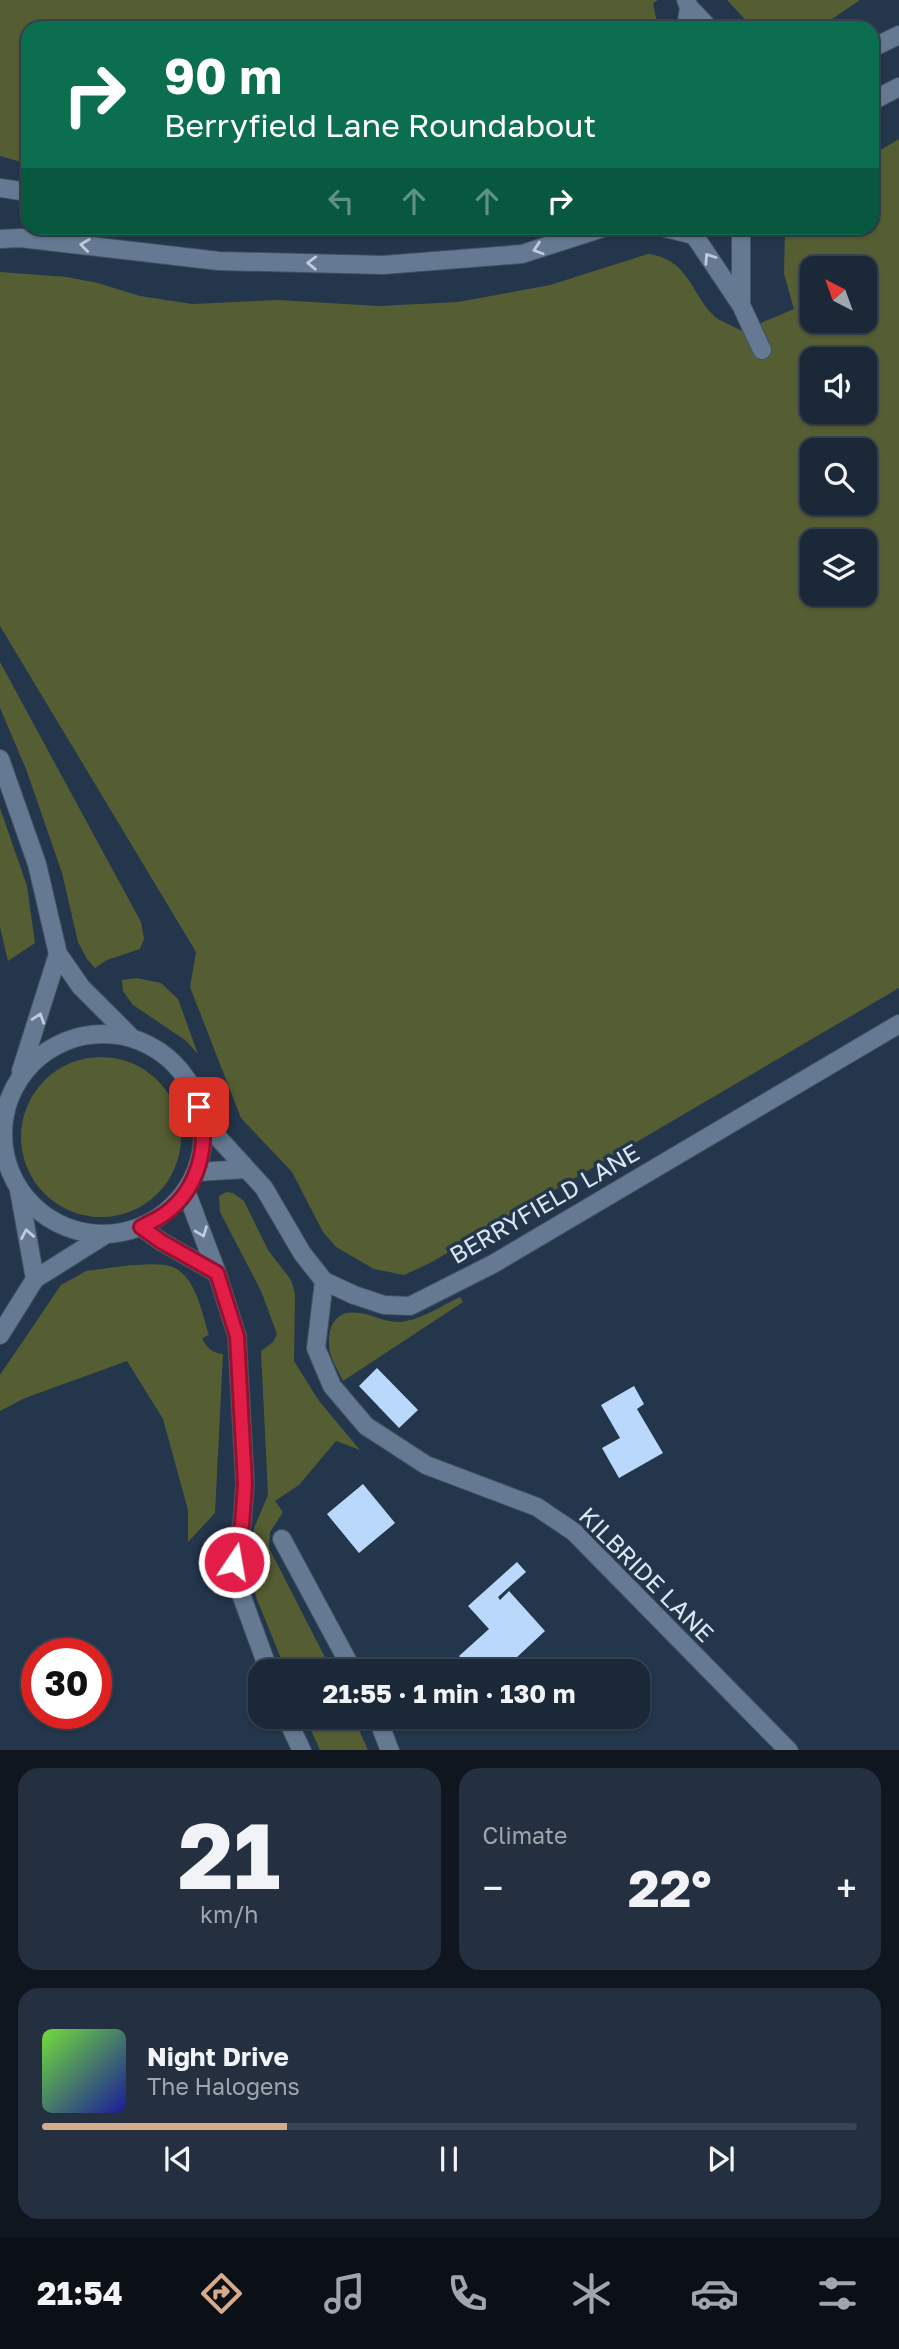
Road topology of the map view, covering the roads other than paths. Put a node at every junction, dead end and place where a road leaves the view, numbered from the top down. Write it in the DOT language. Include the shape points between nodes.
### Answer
graph roads {
  1 [pos="687,4"];
  2 [pos="703,21"];
  3 [pos="899,34"];
  4 [pos="879,44"];
  5 [pos="899,87"];
  6 [pos="879,97"];
  7 [pos="0,188"];
  8 [pos="21,191"];
  9 [pos="581,235"];
  10 [pos="694,235"];
  11 [pos="741,235"];
  12 [pos="0,239"];
  13 [pos="741,305"];
  14 [pos="762,350"];
  15 [pos="0,759"];
  16 [pos="58,954"];
  17 [pos="899,1024"];
  18 [pos="131,1037"];
  19 [pos="18,1081"];
  20 [pos="203,1121"];
  21 [pos="246,1169"];
  22 [pos="197,1172"];
  23 [pos="18,1189"];
  24 [pos="186,1191"];
  25 [pos="141,1227"];
  26 [pos="105,1235"];
  27 [pos="217,1273"];
  28 [pos="35,1279"];
  29 [pos="324,1281"];
  30 [pos="0,1335"];
  31 [pos="282,1539"];
  32 [pos="265,1659"];
  33 [pos="347,1659"];
  34 [pos="292,1729"];
  35 [pos="382,1729"];
  36 [pos="302,1750"];
  37 [pos="390,1750"];
  38 [pos="788,1750"];
  1 -- 2 [label="street"];
  3 -- 4 [label="street"];
  5 -- 6 [label="street"];
  7 -- 8 [label="street"];
  9 -- 12 [label="street, one-way" via="522,254 383,265 219,261"];
  13 -- 10 [label="street, one-way"];
  11 -- 13 [label="street"];
  13 -- 14 [label="street"];
  15 -- 16 [label="street" via="37,864"];
  16 -- 18 [label="street" via="81,987"];
  19 -- 16 [label="street, one-way"];
  17 -- 29 [label="street, BERRYFIELD LANE" via="492,1264 411,1306 384,1305"];
  18 -- 19 [label="street" via="99,1034 68,1040 39,1056"];
  18 -- 20 [label="street" via="158,1049 180,1069 195,1093"];
  19 -- 23 [label="street" via="6,1107 2,1135 6,1163"];
  20 -- 21 [label="street, BERRYFIELD LANE"];
  20 -- 22 [label="street"];
  21 -- 22 [label="street"];
  21 -- 29 [label="street, BERRYFIELD LANE" via="264,1188 302,1254"];
  22 -- 24 [label="street"];
  23 -- 26 [label="street" via="41,1214 71,1230"];
  28 -- 23 [label="street, one-way"];
  24 -- 25 [label="street" via="167,1213"];
  24 -- 27 [label="street, one-way"];
  25 -- 26 [label="street"];
  25 -- 27 [label="street"];
  26 -- 28 [label="street"];
  27 -- 32 [label="street" via="237,1336 245,1484 234,1562"];
  28 -- 30 [label="street"];
  29 -- 38 [label="street, KILBRIDE LANE" via="316,1348 332,1386 366,1426 426,1465 537,1507 574,1532"];
  31 -- 33 [label="street"];
  34 -- 36 [label="street"];
  35 -- 37 [label="street"];
}
